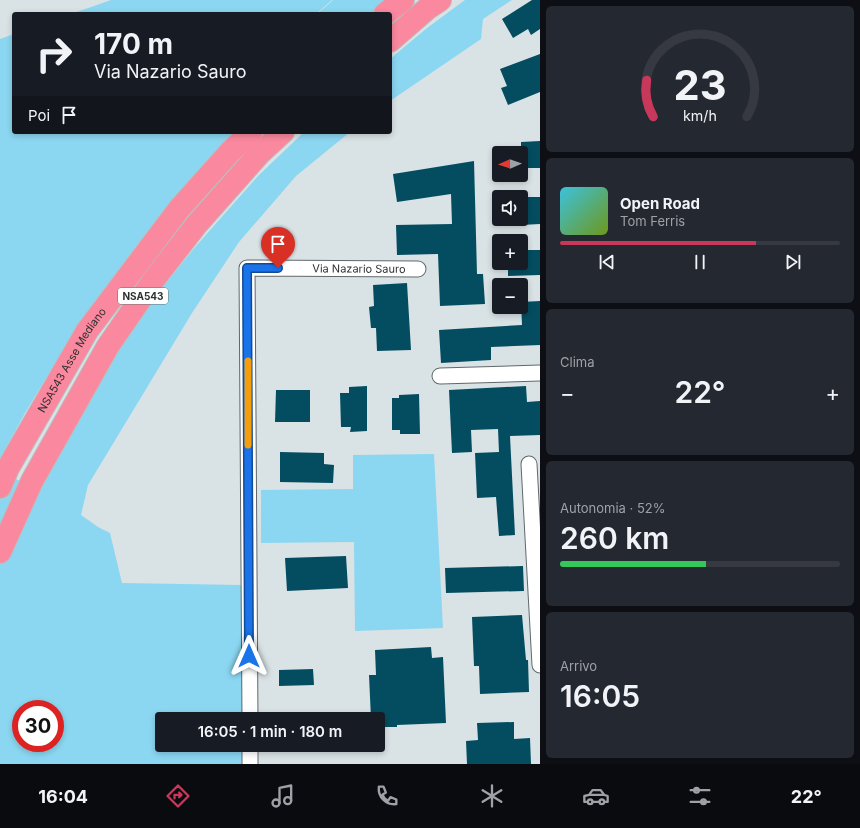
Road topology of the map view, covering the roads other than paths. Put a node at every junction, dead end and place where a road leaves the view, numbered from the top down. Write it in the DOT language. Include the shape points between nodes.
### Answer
graph roads {
  1 [pos="403,0"];
  2 [pos="440,0"];
  3 [pos="388,12"];
  4 [pos="392,38"];
  5 [pos="249,134"];
  6 [pos="282,134"];
  7 [pos="418,269"];
  8 [pos="540,373"];
  9 [pos="440,376"];
  10 [pos="529,464"];
  11 [pos="4,478"];
  12 [pos="0,552"];
  13 [pos="540,665"];
  14 [pos="250,712"];
  15 [pos="250,752"];
  16 [pos="250,764"];
  1 -- 3 [label="highway"];
  2 -- 4 [label="highway"];
  5 -- 11 [label="highway, NSA543 Asse Mediano / NSA543" via="179,208 87,331"];
  6 -- 12 [label="highway, NSA543 Asse Mediano / NSA543" via="259,154 197,224 155,278 108,346 32,481"];
  7 -- 14 [label="street, Via Nazario Sauro" via="247,268"];
  8 -- 9 [label="street"];
  10 -- 13 [label="street"];
  15 -- 16 [label="street"];
}
